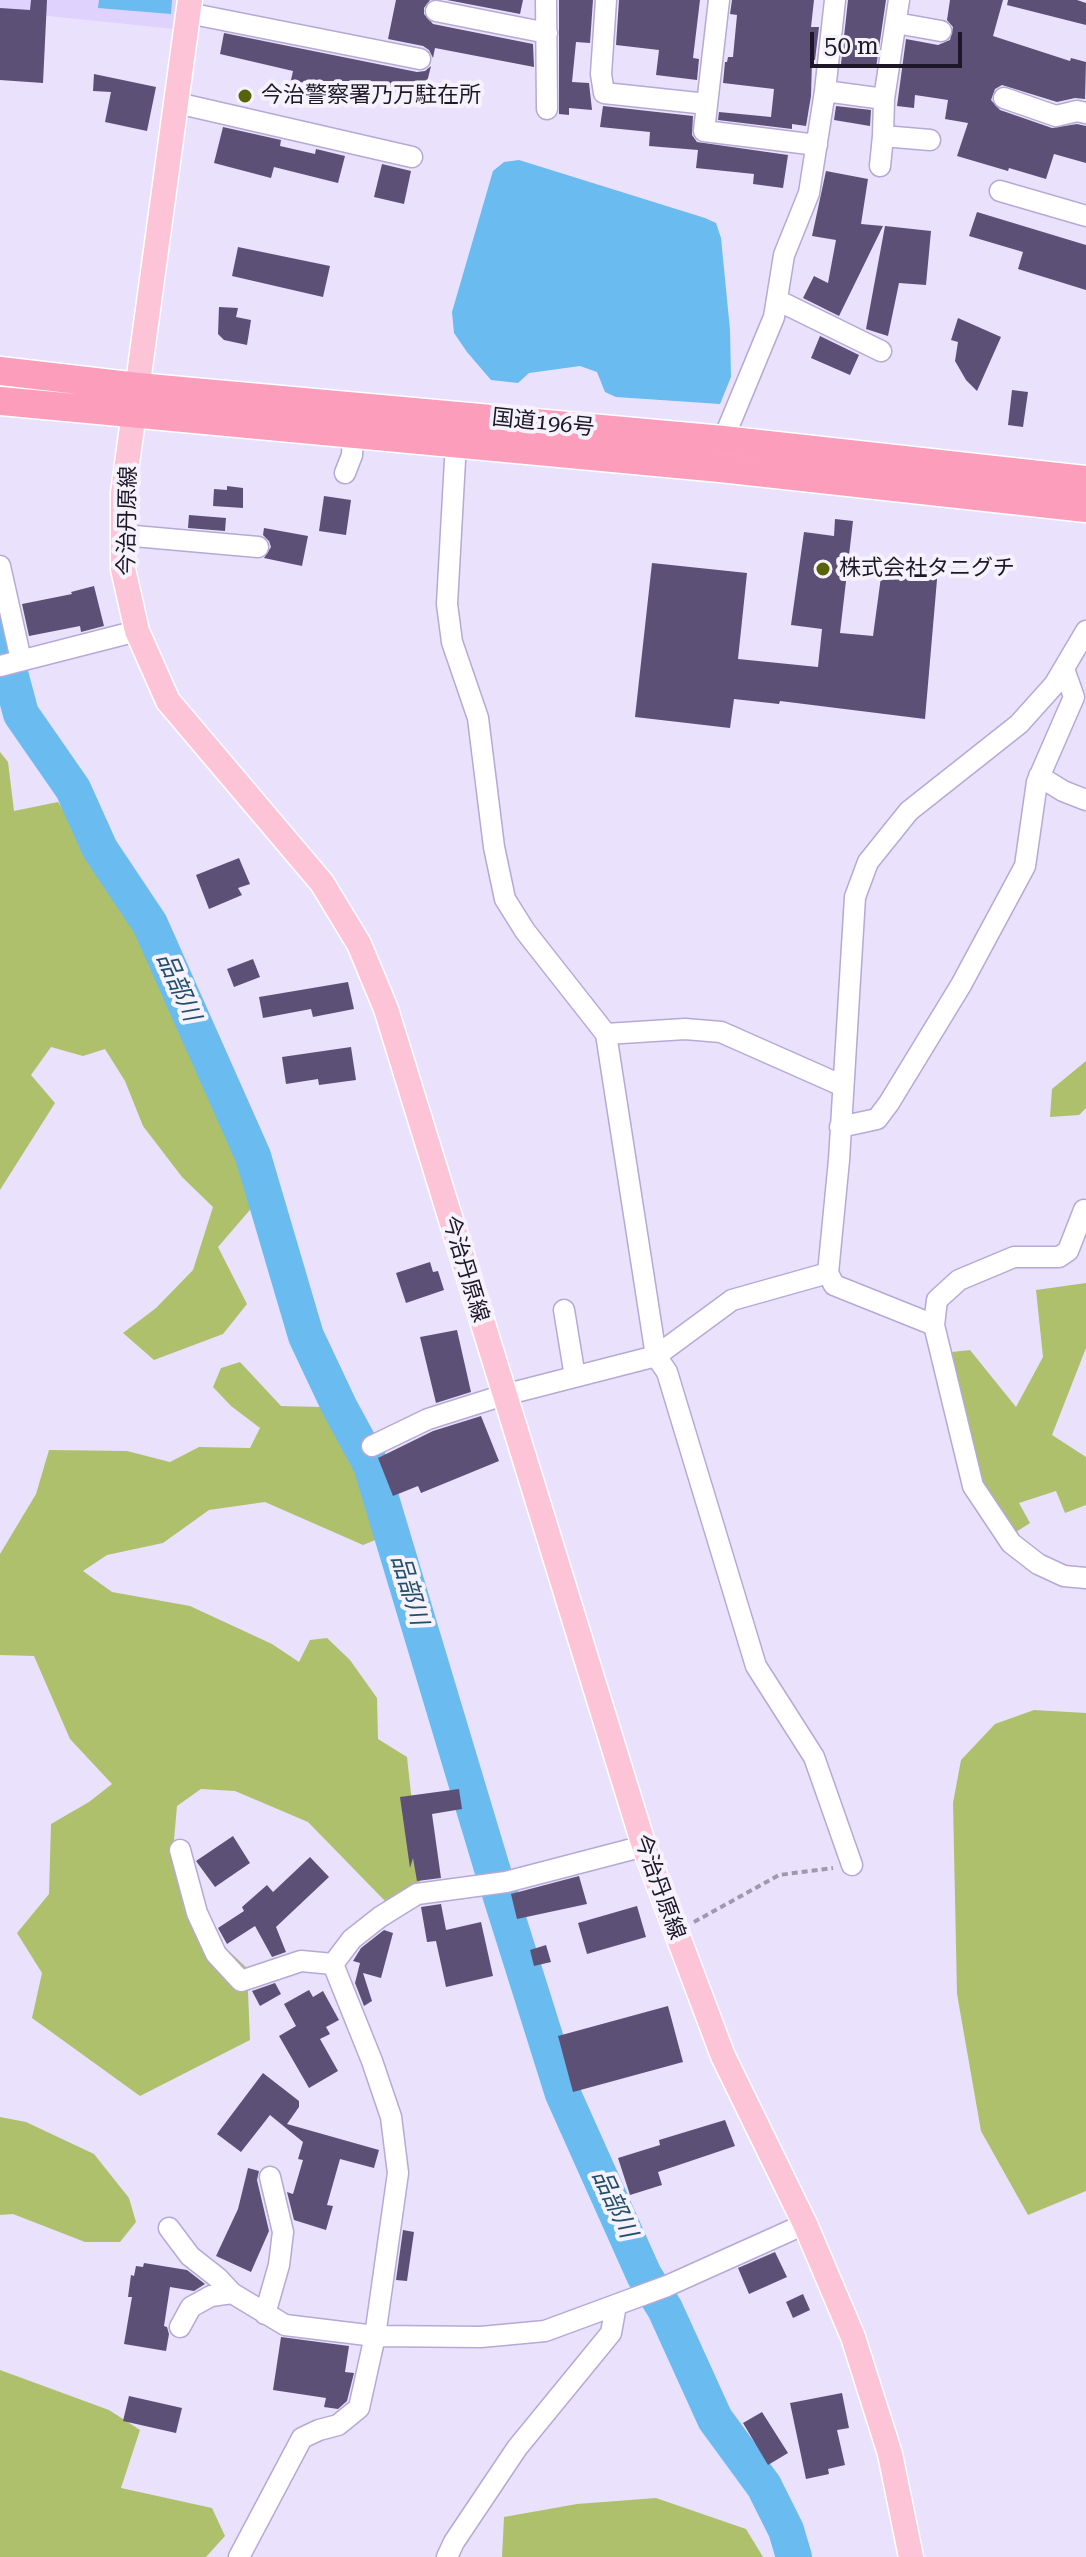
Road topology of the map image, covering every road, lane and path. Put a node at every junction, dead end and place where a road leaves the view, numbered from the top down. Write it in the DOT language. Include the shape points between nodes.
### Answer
graph roads {
  1 [pos="546,0"];
  2 [pos="606,0"];
  3 [pos="719,0"];
  4 [pos="835,0"];
  5 [pos="899,0"];
  6 [pos="189,6"];
  7 [pos="436,11"];
  8 [pos="896,23"];
  9 [pos="941,31"];
  10 [pos="547,33"];
  11 [pos="420,59"];
  12 [pos="825,91"];
  13 [pos="1004,98"];
  14 [pos="884,99"];
  15 [pos="177,103"];
  16 [pos="707,104"];
  17 [pos="547,109"];
  18 [pos="1086,113"];
  19 [pos="883,136"];
  20 [pos="930,140"];
  21 [pos="817,145"];
  22 [pos="412,157"];
  23 [pos="880,166"];
  24 [pos="1000,191"];
  25 [pos="1086,216"];
  26 [pos="777,300"];
  27 [pos="881,351"];
  28 [pos="0,371"];
  29 [pos="138,387"];
  30 [pos="0,401"];
  31 [pos="134,415"];
  32 [pos="353,433"];
  33 [pos="456,442"];
  34 [pos="722,454"];
  35 [pos="345,473"];
  36 [pos="1086,480"];
  37 [pos="1086,508"];
  38 [pos="123,535"];
  39 [pos="258,547"];
  40 [pos="0,566"];
  41 [pos="137,631"];
  42 [pos="1086,631"];
  43 [pos="21,660"];
  44 [pos="0,666"];
  45 [pos="1064,669"];
  46 [pos="1080,703"];
  47 [pos="1039,776"];
  48 [pos="1086,800"];
  49 [pos="606,1034"];
  50 [pos="843,1086"];
  51 [pos="840,1127"];
  52 [pos="1084,1210"];
  53 [pos="828,1273"];
  54 [pos="564,1310"];
  55 [pos="934,1325"];
  56 [pos="656,1356"];
  57 [pos="575,1377"];
  58 [pos="504,1395"];
  59 [pos="372,1446"];
  60 [pos="1086,1578"];
  61 [pos="644,1846"];
  62 [pos="180,1850"];
  63 [pos="852,1865"];
  64 [pos="675,1933"];
  65 [pos="333,1964"];
  66 [pos="270,2177"];
  67 [pos="805,2224"];
  68 [pos="169,2228"];
  69 [pos="232,2293"];
  70 [pos="616,2305"];
  71 [pos="265,2314"];
  72 [pos="180,2327"];
  73 [pos="375,2336"];
  74 [pos="239,2557"];
  75 [pos="447,2557"];
  76 [pos="911,2557"];
  1 -- 10 [label="street"];
  2 -- 16 [label="street" via="604,93"];
  3 -- 16 [label="street"];
  4 -- 12 [label="street"];
  5 -- 8 [label="street"];
  6 -- 11 [label="street"];
  6 -- 15 [label="main road, 今治丹原線"];
  7 -- 10 [label="street"];
  8 -- 9 [label="street"];
  8 -- 14 [label="street"];
  10 -- 17 [label="street"];
  12 -- 14 [label="street"];
  12 -- 21 [label="street"];
  13 -- 18 [label="street" via="1056,116"];
  14 -- 19 [label="street"];
  15 -- 22 [label="street"];
  15 -- 29 [label="main road, 今治丹原線"];
  16 -- 21 [label="street" via="704,131"];
  19 -- 20 [label="street"];
  19 -- 23 [label="street"];
  21 -- 26 [label="street" via="809,193 784,255"];
  24 -- 25 [label="street"];
  26 -- 27 [label="street"];
  26 -- 34 [label="street"];
  28 -- 29 [label="highway, 国道196号"];
  29 -- 31 [label="main road, 今治丹原線"];
  29 -- 34 [label="highway, 国道196号"];
  30 -- 31 [label="highway, 国道196号"];
  31 -- 32 [label="highway, 国道196号"];
  31 -- 38 [label="main road, 今治丹原線"];
  32 -- 33 [label="highway, 国道196号"];
  32 -- 35 [label="street"];
  33 -- 34 [label="highway, 国道196号"];
  33 -- 49 [label="street" via="447,604 452,642 478,718 505,899"];
  34 -- 36 [label="highway, 国道196号"];
  34 -- 37 [label="highway, 国道196号"];
  38 -- 39 [label="street"];
  38 -- 41 [label="main road, 今治丹原線" via="123,569"];
  40 -- 43 [label="street"];
  41 -- 43 [label="street"];
  41 -- 58 [label="main road, 今治丹原線" via="168,701 322,883 359,944 386,1009"];
  42 -- 45 [label="street"];
  43 -- 44 [label="street"];
  45 -- 46 [label="street"];
  45 -- 50 [label="street" via="1019,724 909,811 868,862 855,897"];
  46 -- 47 [label="street"];
  47 -- 48 [label="street"];
  47 -- 51 [label="street" via="1025,866 961,985 877,1119"];
  49 -- 50 [label="street" via="721,1032"];
  49 -- 56 [label="street"];
  50 -- 51 [label="street"];
  51 -- 53 [label="street"];
  52 -- 55 [label="street" via="1068,1251 1059,1257 1014,1257 959,1280 937,1300"];
  53 -- 55 [label="street" via="834,1285"];
  53 -- 56 [label="street" via="732,1300"];
  54 -- 57 [label="street"];
  55 -- 60 [label="street" via="973,1486 1011,1543 1038,1564 1064,1576"];
  56 -- 57 [label="street"];
  56 -- 63 [label="street" via="667,1372 756,1666 814,1757"];
  57 -- 58 [label="street"];
  58 -- 59 [label="street" via="428,1419"];
  58 -- 61 [label="main road, 今治丹原線"];
  61 -- 64 [label="main road, 今治丹原線"];
  61 -- 65 [label="street" via="506,1882 417,1894 352,1939"];
  62 -- 65 [label="street" via="197,1913 216,1954 241,1981 301,1961"];
  63 -- 64 [label="path" via="779,1875"];
  64 -- 67 [label="main road, 今治丹原線" via="723,2056"];
  65 -- 73 [label="street" via="391,2117 398,2173"];
  66 -- 71 [label="street" via="283,2232"];
  67 -- 70 [label="street"];
  67 -- 76 [label="main road, 今治丹原線" via="853,2337 886,2439"];
  68 -- 69 [label="street" via="190,2256"];
  69 -- 71 [label="street"];
  69 -- 72 [label="street" via="191,2307"];
  70 -- 73 [label="street" via="545,2331 481,2337"];
  70 -- 75 [label="street" via="611,2333 517,2448"];
  71 -- 73 [label="street" via="285,2325"];
  73 -- 74 [label="street" via="359,2408 338,2425 302,2438"];
}
